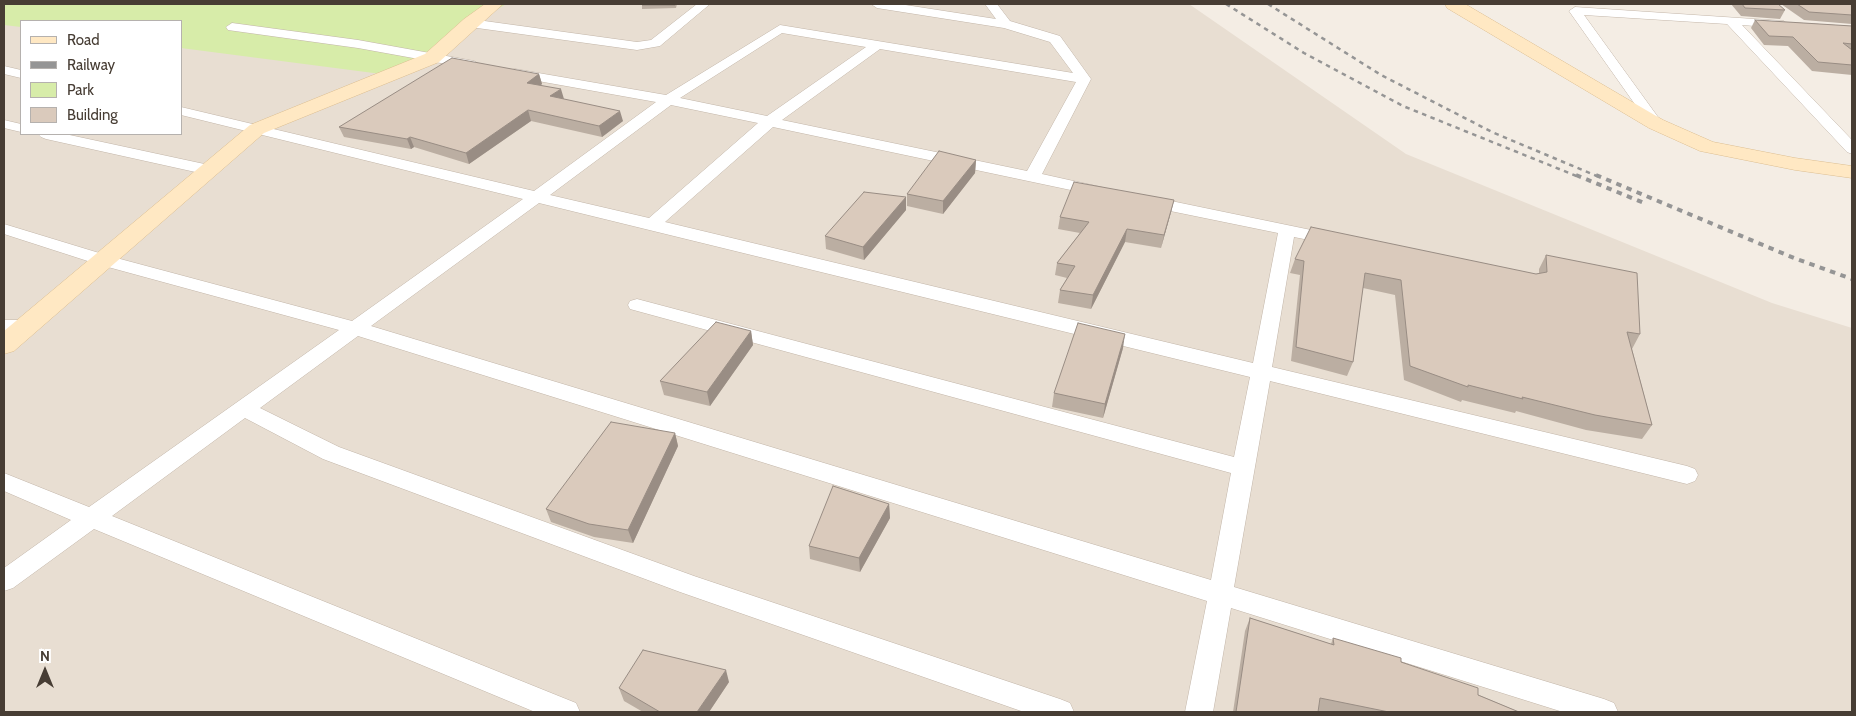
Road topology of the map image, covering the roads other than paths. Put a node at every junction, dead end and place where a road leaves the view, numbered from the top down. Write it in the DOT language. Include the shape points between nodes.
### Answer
graph roads {
  1 [pos="495,4"];
  2 [pos="704,4"];
  3 [pos="877,4"];
  4 [pos="990,4"];
  5 [pos="1453,4"];
  6 [pos="1779,9"];
  7 [pos="1731,21"];
  8 [pos="470,24"];
  9 [pos="1006,24"];
  10 [pos="232,27"];
  11 [pos="876,45"];
  12 [pos="432,58"];
  13 [pos="4,70"];
  14 [pos="20,74"];
  15 [pos="1084,79"];
  16 [pos="668,100"];
  17 [pos="182,111"];
  18 [pos="770,121"];
  19 [pos="4,124"];
  20 [pos="1656,124"];
  21 [pos="20,128"];
  22 [pos="257,129"];
  23 [pos="51,135"];
  24 [pos="1852,149"];
  25 [pos="209,170"];
  26 [pos="1852,172"];
  27 [pos="1032,177"];
  28 [pos="1117,194"];
  29 [pos="537,197"];
  30 [pos="1136,198"];
  31 [pos="652,224"];
  32 [pos="4,229"];
  33 [pos="1287,230"];
  34 [pos="1345,242"];
  35 [pos="104,260"];
  36 [pos="637,305"];
  37 [pos="4,326"];
  38 [pos="26,326"];
  39 [pos="355,328"];
  40 [pos="4,345"];
  41 [pos="1261,372"];
  42 [pos="243,408"];
  43 [pos="1244,468"];
  44 [pos="1687,475"];
  45 [pos="4,482"];
  46 [pos="92,517"];
  47 [pos="4,581"];
  48 [pos="1221,594"];
  49 [pos="566,712"];
  50 [pos="1060,712"];
  51 [pos="1200,712"];
  52 [pos="1604,712"];
  1 -- 8 [label="main road"];
  2 -- 8 [label="street" via="655,43 637,46"];
  3 -- 9 [label="street"];
  4 -- 9 [label="street"];
  5 -- 20 [label="main road"];
  6 -- 7 [label="street" via="1791,22"];
  7 -- 20 [label="street" via="1575,11"];
  7 -- 24 [label="street"];
  8 -- 12 [label="main road"];
  9 -- 15 [label="street" via="1055,39"];
  10 -- 12 [label="street" via="358,44"];
  11 -- 15 [label="street"];
  11 -- 16 [label="street" via="780,29"];
  11 -- 18 [label="street"];
  12 -- 16 [label="street"];
  12 -- 22 [label="main road"];
  13 -- 14 [label="street"];
  15 -- 27 [label="street"];
  16 -- 18 [label="street"];
  16 -- 29 [label="street"];
  17 -- 22 [label="street"];
  18 -- 27 [label="street"];
  18 -- 31 [label="street"];
  19 -- 21 [label="street"];
  20 -- 26 [label="main road" via="1706,147"];
  22 -- 25 [label="main road"];
  22 -- 29 [label="street"];
  23 -- 25 [label="street"];
  25 -- 35 [label="main road"];
  27 -- 28 [label="street"];
  29 -- 31 [label="street"];
  29 -- 39 [label="street"];
  30 -- 33 [label="street"];
  31 -- 41 [label="street"];
  32 -- 35 [label="street"];
  33 -- 34 [label="street"];
  33 -- 41 [label="street"];
  35 -- 38 [label="main road"];
  35 -- 39 [label="street"];
  36 -- 43 [label="street"];
  37 -- 38 [label="street"];
  38 -- 40 [label="main road"];
  39 -- 42 [label="street"];
  39 -- 48 [label="street"];
  41 -- 43 [label="street"];
  41 -- 44 [label="street"];
  42 -- 46 [label="street"];
  42 -- 50 [label="street" via="349,460 689,585"];
  43 -- 48 [label="street"];
  45 -- 46 [label="street"];
  46 -- 47 [label="street"];
  46 -- 49 [label="street"];
  48 -- 51 [label="street"];
  48 -- 52 [label="street"];
}
